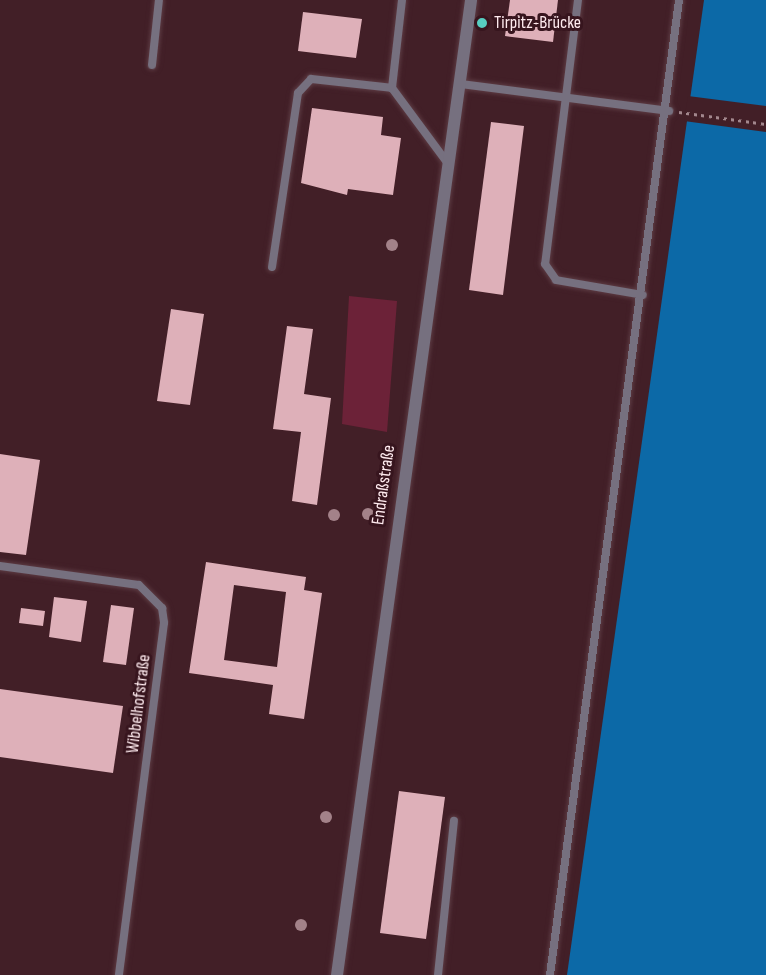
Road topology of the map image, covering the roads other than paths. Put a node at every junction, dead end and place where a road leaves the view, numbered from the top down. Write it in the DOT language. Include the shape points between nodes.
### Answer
graph roads {
  1 [pos="159,0"];
  2 [pos="402,0"];
  3 [pos="471,0"];
  4 [pos="578,0"];
  5 [pos="679,0"];
  6 [pos="152,65"];
  7 [pos="461,84"];
  8 [pos="392,88"];
  9 [pos="567,97"];
  10 [pos="669,111"];
  11 [pos="450,166"];
  12 [pos="272,267"];
  13 [pos="643,295"];
  14 [pos="0,566"];
  15 [pos="454,821"];
  16 [pos="119,975"];
  17 [pos="337,975"];
  18 [pos="438,975"];
  19 [pos="550,975"];
  1 -- 6 [label="lane"];
  2 -- 8 [label="lane"];
  3 -- 7 [label="street, Endraßstraße"];
  4 -- 9 [label="lane"];
  5 -- 10 [label="lane"];
  7 -- 9 [label="lane"];
  7 -- 11 [label="street, Endraßstraße"];
  8 -- 11 [label="lane"];
  8 -- 12 [label="lane" via="311,79 298,93"];
  9 -- 10 [label="lane"];
  9 -- 13 [label="lane" via="546,264 556,280"];
  10 -- 13 [label="lane"];
  11 -- 17 [label="street, Endraßstraße"];
  13 -- 19 [label="lane"];
  14 -- 16 [label="lane, Wibbelhofstraße" via="139,585 162,608 164,623"];
  15 -- 18 [label="lane"];
}
